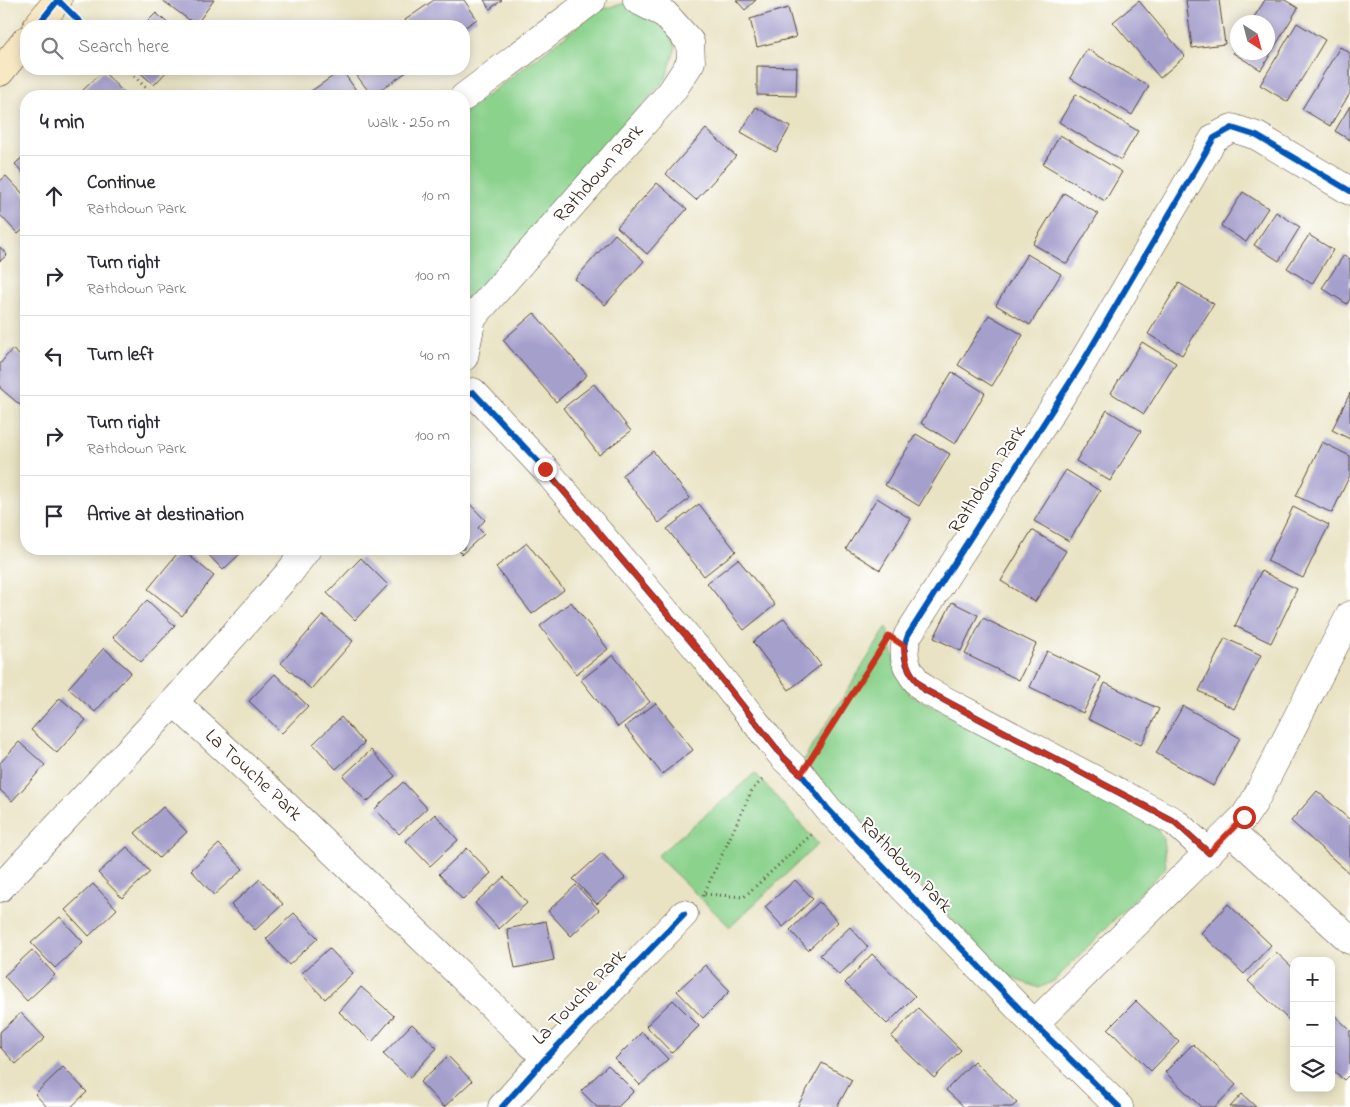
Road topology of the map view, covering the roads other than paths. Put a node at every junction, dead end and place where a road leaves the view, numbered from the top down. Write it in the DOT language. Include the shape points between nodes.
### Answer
graph roads {
  1 [pos="58,0"];
  2 [pos="592,0"];
  3 [pos="637,0"];
  4 [pos="42,20"];
  5 [pos="20,47"];
  6 [pos="0,72"];
  7 [pos="470,93"];
  8 [pos="1350,191"];
  9 [pos="470,328"];
  10 [pos="470,396"];
  11 [pos="302,555"];
  12 [pos="1350,615"];
  13 [pos="174,702"];
  14 [pos="1230,831"];
  15 [pos="1209,853"];
  16 [pos="0,888"];
  17 [pos="684,914"];
  18 [pos="1350,940"];
  19 [pos="1034,1024"];
  20 [pos="546,1058"];
  21 [pos="502,1107"];
  22 [pos="1119,1107"];
  1 -- 4 [label="main road"];
  2 -- 7 [label="street"];
  3 -- 9 [label="street, Rathdown Park" via="664,14 690,42 691,62 672,91 472,318"];
  5 -- 6 [label="main road"];
  8 -- 15 [label="street, Rathdown Park" via="1258,136 1232,128 1214,138 1081,365 904,646 909,670 925,690 1175,822"];
  10 -- 19 [label="street, Rathdown Park" via="545,469 834,815"];
  11 -- 13 [label="street"];
  12 -- 14 [label="street" via="1254,802"];
  13 -- 16 [label="street"];
  13 -- 20 [label="street, La Touche Park" via="275,795"];
  14 -- 15 [label="street"];
  14 -- 18 [label="street"];
  15 -- 19 [label="street"];
  17 -- 20 [label="street, La Touche Park"];
  19 -- 22 [label="street, Rathdown Park"];
  20 -- 21 [label="street, La Touche Park"];
}
